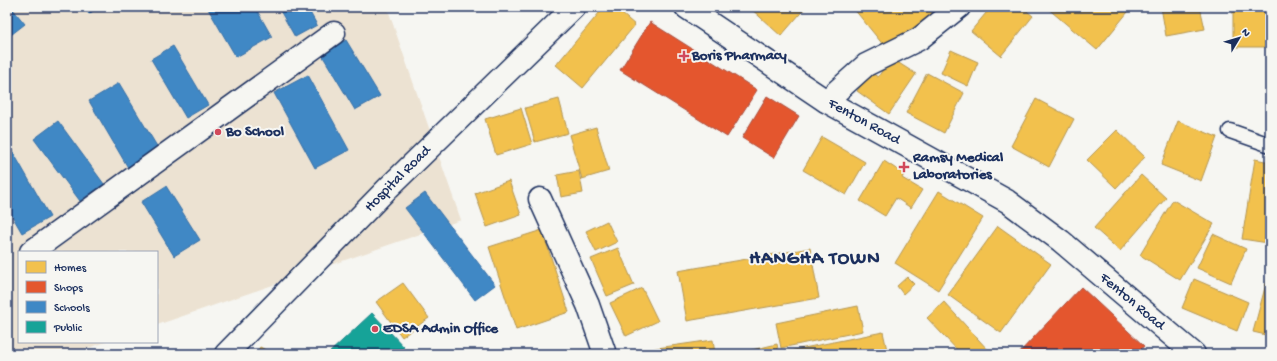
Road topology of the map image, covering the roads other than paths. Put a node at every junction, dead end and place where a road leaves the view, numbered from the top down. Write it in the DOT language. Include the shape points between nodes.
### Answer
graph roads {
  1 [pos="574,7"];
  2 [pos="686,7"];
  3 [pos="959,7"];
  4 [pos="334,33"];
  5 [pos="826,101"];
  6 [pos="1230,131"];
  7 [pos="1270,145"];
  8 [pos="540,199"];
  9 [pos="33,251"];
  10 [pos="226,354"];
  11 [pos="605,354"];
  12 [pos="1194,354"];
  1 -- 10 [label="street, Hospital Road" via="387,189"];
  2 -- 5 [label="street, Fenton Road"];
  3 -- 5 [label="street" via="919,39 866,65"];
  4 -- 9 [label="street"];
  5 -- 12 [label="street, Fenton Road" via="1007,201 1061,241"];
  6 -- 7 [label="lane"];
  8 -- 11 [label="street" via="588,305"];
}
